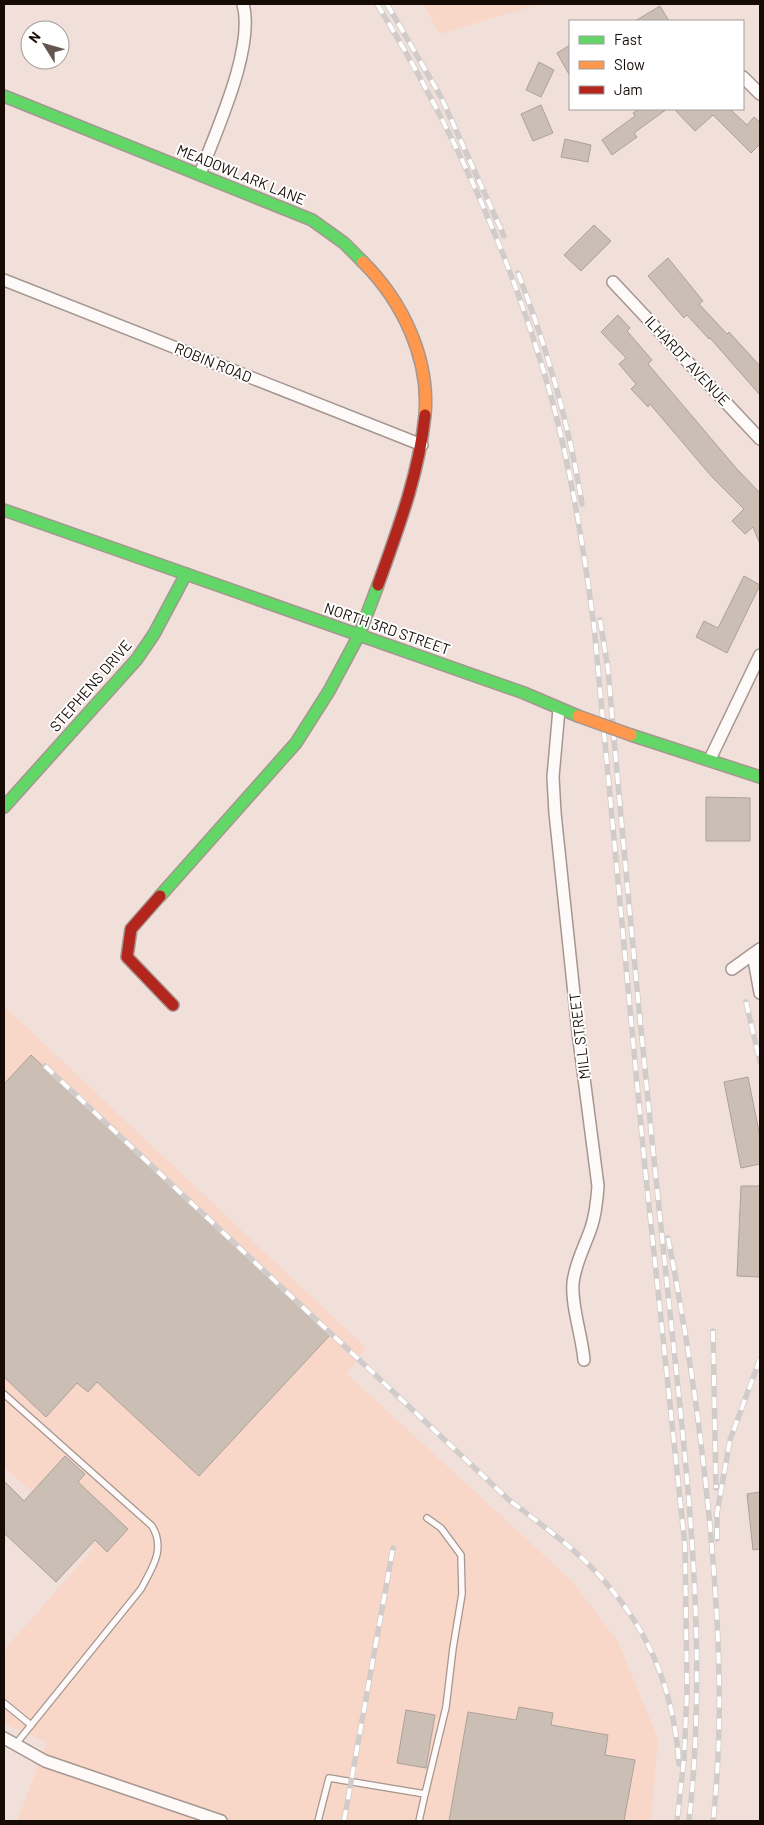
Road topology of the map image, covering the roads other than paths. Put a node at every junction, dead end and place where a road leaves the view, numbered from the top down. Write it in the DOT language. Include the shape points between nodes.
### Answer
graph roads {
  1 [pos="243,4"];
  2 [pos="744,78"];
  3 [pos="760,94"];
  4 [pos="4,96"];
  5 [pos="200,174"];
  6 [pos="4,280"];
  7 [pos="613,282"];
  8 [pos="760,439"];
  9 [pos="422,445"];
  10 [pos="4,510"];
  11 [pos="186,574"];
  12 [pos="359,634"];
  13 [pos="760,655"];
  14 [pos="559,709"];
  15 [pos="710,759"];
  16 [pos="760,777"];
  17 [pos="4,807"];
  18 [pos="757,951"];
  19 [pos="732,969"];
  20 [pos="760,993"];
  21 [pos="173,1006"];
  22 [pos="584,1360"];
  23 [pos="4,1394"];
  24 [pos="427,1518"];
  25 [pos="4,1703"];
  26 [pos="31,1725"];
  27 [pos="4,1738"];
  28 [pos="15,1745"];
  29 [pos="425,1794"];
  30 [pos="221,1821"];
  31 [pos="318,1821"];
  32 [pos="420,1821"];
  1 -- 5 [label="street" via="246,33 236,73"];
  2 -- 3 [label="street"];
  4 -- 5 [label="street, MEADOWLARK LANE"];
  5 -- 9 [label="street, MEADOWLARK LANE" via="312,220 344,243 373,272 405,320 418,352 426,401"];
  6 -- 9 [label="street, ROBIN ROAD"];
  7 -- 8 [label="street, ILHARDT AVENUE"];
  9 -- 12 [label="street, MEADOWLARK LANE" via="405,511"];
  10 -- 11 [label="street, NORTH 3RD STREET"];
  11 -- 12 [label="street, NORTH 3RD STREET"];
  11 -- 17 [label="street, STEPHENS DRIVE" via="137,659"];
  12 -- 14 [label="street, NORTH 3RD STREET" via="524,693"];
  12 -- 21 [label="street, MEADOWLARK LANE" via="329,691 296,743 132,929 127,957"];
  13 -- 15 [label="street"];
  14 -- 15 [label="street, NORTH 3RD STREET, bridge"];
  14 -- 22 [label="street, MILL STREET" via="553,777 555,812 598,1186 596,1211 578,1259 573,1283"];
  15 -- 16 [label="street, NORTH 3RD STREET"];
  18 -- 19 [label="street"];
  18 -- 20 [label="street"];
  23 -- 26 [label="lane" via="152,1526 158,1535 156,1562 140,1589"];
  24 -- 29 [label="lane" via="441,1528 461,1555 462,1594 446,1707"];
  25 -- 26 [label="lane"];
  26 -- 28 [label="lane"];
  27 -- 28 [label="street"];
  28 -- 30 [label="street" via="45,1761"];
  29 -- 31 [label="lane" via="330,1778"];
  29 -- 32 [label="lane"];
}
